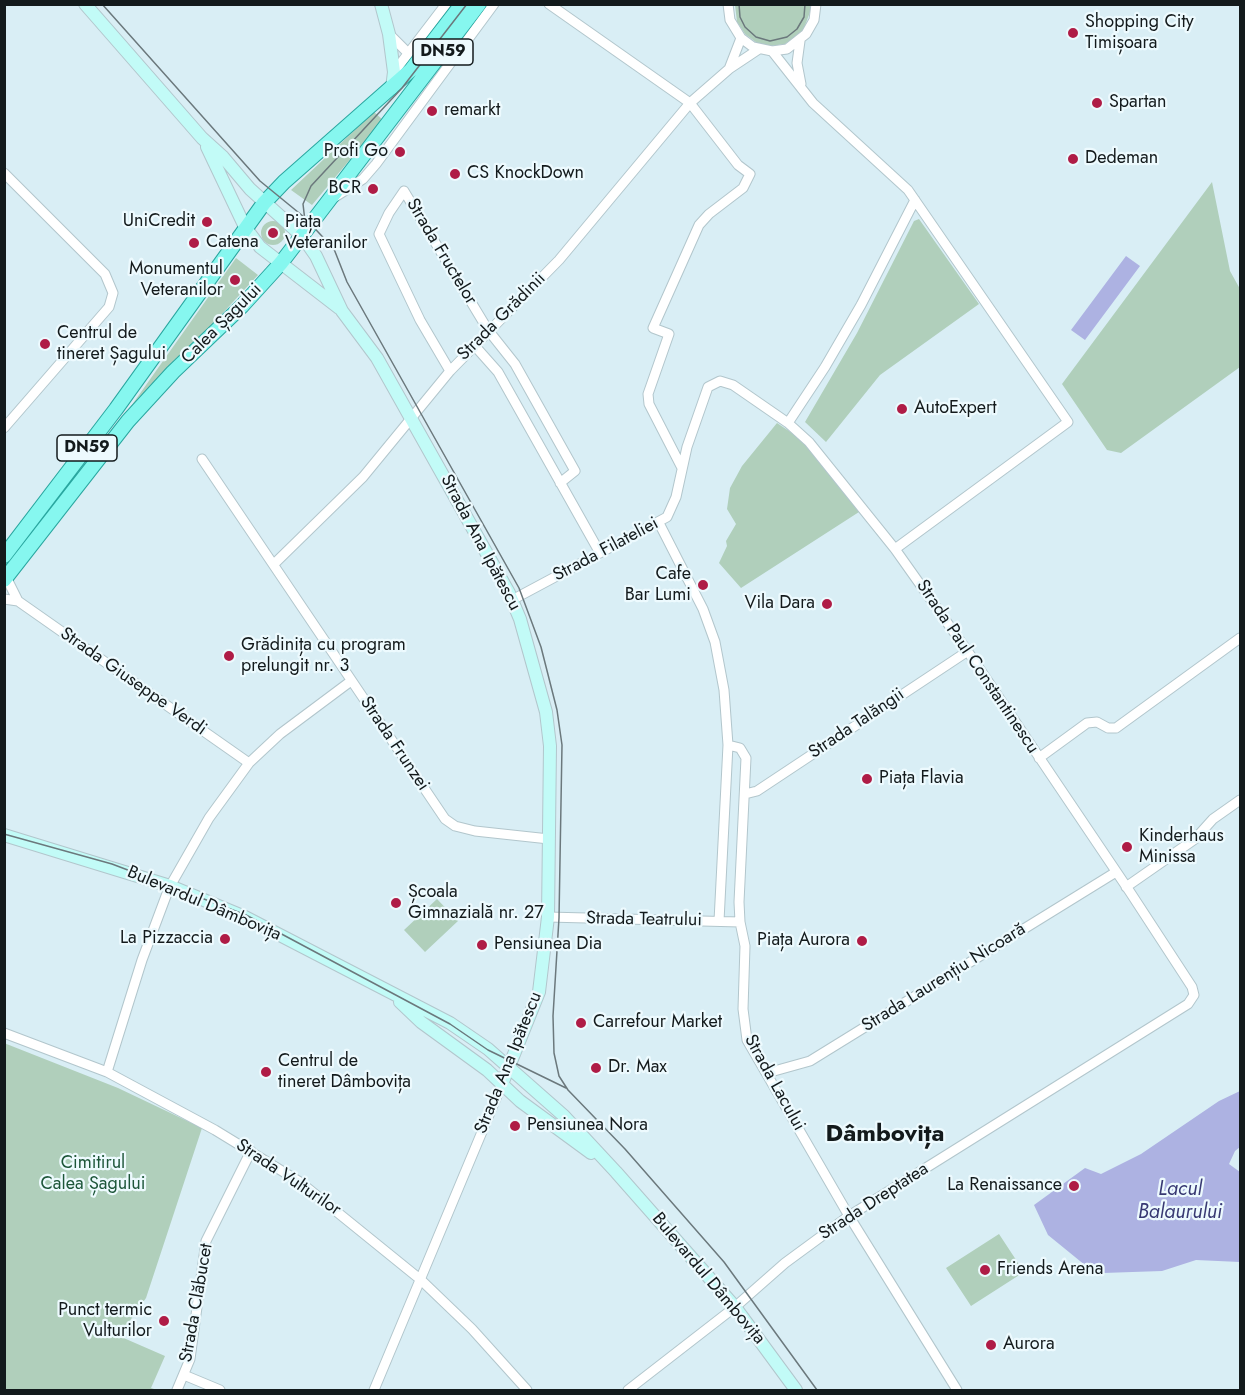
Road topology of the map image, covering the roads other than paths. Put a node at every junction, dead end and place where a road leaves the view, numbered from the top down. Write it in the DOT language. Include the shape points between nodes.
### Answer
graph roads {
  1 [pos="85,4"];
  2 [pos="381,4"];
  3 [pos="446,4"];
  4 [pos="462,4"];
  5 [pos="479,4"];
  6 [pos="494,4"];
  7 [pos="549,4"];
  8 [pos="729,4"];
  9 [pos="816,4"];
  10 [pos="389,34"];
  11 [pos="741,38"];
  12 [pos="800,41"];
  13 [pos="759,49"];
  14 [pos="772,51"];
  15 [pos="408,53"];
  16 [pos="729,69"];
  17 [pos="394,72"];
  18 [pos="801,86"];
  19 [pos="392,88"];
  20 [pos="690,103"];
  21 [pos="202,138"];
  22 [pos="4,173"];
  23 [pos="915,200"];
  24 [pos="327,202"];
  25 [pos="264,203"];
  26 [pos="245,227"];
  27 [pos="302,236"];
  28 [pos="281,263"];
  29 [pos="342,311"];
  30 [pos="488,330"];
  31 [pos="474,345"];
  32 [pos="450,371"];
  33 [pos="715,382"];
  34 [pos="411,417"];
  35 [pos="788,423"];
  36 [pos="4,428"];
  37 [pos="202,459"];
  38 [pos="682,468"];
  39 [pos="560,483"];
  40 [pos="659,523"];
  41 [pos="895,549"];
  42 [pos="600,553"];
  43 [pos="4,556"];
  44 [pos="274,564"];
  45 [pos="5,579"];
  46 [pos="4,599"];
  47 [pos="512,600"];
  48 [pos="18,601"];
  49 [pos="1240,638"];
  50 [pos="970,655"];
  51 [pos="351,681"];
  52 [pos="728,745"];
  53 [pos="1039,758"];
  54 [pos="249,763"];
  55 [pos="746,794"];
  56 [pos="1240,800"];
  57 [pos="5,836"];
  58 [pos="549,839"];
  59 [pos="1116,872"];
  60 [pos="170,886"];
  61 [pos="1126,887"];
  62 [pos="548,917"];
  63 [pos="719,921"];
  64 [pos="740,922"];
  65 [pos="392,994"];
  66 [pos="1194,995"];
  67 [pos="4,1033"];
  68 [pos="509,1068"];
  69 [pos="107,1072"];
  70 [pos="767,1073"];
  71 [pos="502,1084"];
  72 [pos="251,1151"];
  73 [pos="616,1172"];
  74 [pos="849,1216"];
  75 [pos="421,1280"];
  76 [pos="735,1307"];
  77 [pos="184,1374"];
  78 [pos="177,1390"];
  79 [pos="220,1390"];
  80 [pos="374,1390"];
  81 [pos="526,1390"];
  82 [pos="628,1390"];
  83 [pos="796,1390"];
  84 [pos="957,1390"];
  1 -- 21 [label="street"];
  2 -- 10 [label="street"];
  3 -- 15 [label="street"];
  4 -- 19 [label="main road, DN59" via="411,70"];
  5 -- 24 [label="main road, DN59"];
  6 -- 24 [label="street" via="376,164 363,179"];
  7 -- 20 [label="street"];
  8 -- 11 [label="street" via="730,20"];
  9 -- 12 [label="street" via="811,27"];
  10 -- 15 [label="street"];
  10 -- 17 [label="street"];
  11 -- 13 [label="street"];
  11 -- 16 [label="street, Strada Grădinii"];
  12 -- 14 [label="street" via="787,49"];
  12 -- 18 [label="street" via="797,63"];
  13 -- 14 [label="street"];
  13 -- 16 [label="street, Strada Grădinii"];
  14 -- 18 [label="street"];
  15 -- 17 [label="street"];
  16 -- 20 [label="street, Strada Grădinii"];
  17 -- 19 [label="street"];
  18 -- 23 [label="street" via="813,103"];
  19 -- 25 [label="main road, DN59"];
  20 -- 30 [label="street, Strada Grădinii" via="559,260"];
  20 -- 38 [label="street" via="738,165 750,174 743,188 699,225 653,328 669,334 648,394 649,404"];
  21 -- 25 [label="street"];
  21 -- 26 [label="street"];
  22 -- 36 [label="street" via="105,274 113,293 109,306"];
  23 -- 35 [label="street" via="861,305"];
  23 -- 41 [label="street" via="1068,422"];
  24 -- 27 [label="main road, DN59"];
  25 -- 26 [label="main road, DN59"];
  25 -- 27 [label="street"];
  26 -- 28 [label="street" via="260,247"];
  26 -- 43 [label="main road, Calea Șagului / DN59" via="116,409"];
  27 -- 28 [label="main road, DN59"];
  27 -- 29 [label="street, Strada Ana Ipătescu" via="321,265"];
  28 -- 29 [label="street, Strada Ana Ipătescu"];
  28 -- 45 [label="main road, Calea Șagului / DN59" via="128,422"];
  29 -- 34 [label="street, Strada Ana Ipătescu" via="377,358"];
  30 -- 31 [label="street, Strada Grădinii"];
  30 -- 32 [label="street, Strada Fructelor" via="404,191 379,234 420,320"];
  30 -- 39 [label="street, Strada Fructelor" via="515,364 575,471"];
  31 -- 32 [label="street, Strada Grădinii"];
  31 -- 39 [label="street" via="498,372"];
  32 -- 34 [label="street, Strada Grădinii"];
  33 -- 35 [label="street, Strada Paul Constantinescu" via="733,385"];
  33 -- 38 [label="street, Strada Filateliei" via="705,393"];
  34 -- 44 [label="street, Strada Grădinii" via="363,477"];
  34 -- 47 [label="street, Strada Ana Ipătescu"];
  35 -- 41 [label="street, Strada Paul Constantinescu" via="818,452"];
  37 -- 44 [label="street, Strada Frunzei"];
  38 -- 40 [label="street, Strada Filateliei" via="671,510"];
  39 -- 42 [label="street"];
  40 -- 42 [label="street, Strada Filateliei"];
  40 -- 52 [label="street" via="704,609 715,642"];
  41 -- 50 [label="street, Strada Paul Constantinescu"];
  42 -- 47 [label="street, Strada Filateliei"];
  44 -- 51 [label="street, Strada Frunzei"];
  45 -- 48 [label="street, Strada Giuseppe Verdi"];
  46 -- 48 [label="street, Strada Giuseppe Verdi"];
  47 -- 58 [label="street, Strada Ana Ipătescu" via="531,651 546,712 551,754"];
  48 -- 54 [label="street, Strada Giuseppe Verdi"];
  49 -- 53 [label="street" via="1116,728 1087,723"];
  50 -- 53 [label="street, Strada Paul Constantinescu"];
  50 -- 55 [label="street, Strada Talăngii" via="757,791"];
  51 -- 54 [label="street" via="280,734"];
  51 -- 58 [label="street, Strada Frunzei" via="445,819 475,831"];
  52 -- 55 [label="street, Strada Lacului" via="744,752"];
  52 -- 63 [label="street"];
  53 -- 59 [label="street, Strada Paul Constantinescu"];
  54 -- 60 [label="street" via="208,818"];
  55 -- 64 [label="street, Strada Lacului"];
  56 -- 61 [label="street" via="1213,819 1195,839"];
  57 -- 60 [label="street, Bulevardul Dâmbovița"];
  58 -- 62 [label="street, Strada Ana Ipătescu"];
  59 -- 61 [label="street, Strada Paul Constantinescu"];
  59 -- 70 [label="street, Strada Laurențiu Nicoară" via="818,1056 796,1067"];
  60 -- 65 [label="street, Bulevardul Dâmbovița" via="245,917"];
  60 -- 69 [label="street"];
  61 -- 66 [label="street, Strada Paul Constantinescu"];
  62 -- 63 [label="street, Strada Teatrului"];
  62 -- 68 [label="street, Strada Ana Ipătescu" via="539,992"];
  63 -- 64 [label="street, Strada Teatrului"];
  64 -- 70 [label="street, Strada Lacului" via="745,946 744,1027 750,1047"];
  65 -- 68 [label="street, Bulevardul Dâmbovița" via="450,1023"];
  65 -- 71 [label="street, Bulevardul Dâmbovița" via="421,1022"];
  66 -- 74 [label="street, Strada Dreptatea" via="1188,1004"];
  67 -- 69 [label="street, Strada Vulturilor"];
  68 -- 71 [label="street, Strada Ana Ipătescu"];
  68 -- 73 [label="street, Bulevardul Dâmbovița" via="564,1116"];
  69 -- 72 [label="street, Strada Vulturilor"];
  70 -- 74 [label="street, Strada Lacului"];
  71 -- 73 [label="street, Bulevardul Dâmbovița"];
  71 -- 75 [label="street, Strada Ana Ipătescu"];
  72 -- 75 [label="street, Strada Vulturilor" via="337,1210"];
  72 -- 77 [label="street, Strada Clăbucet" via="206,1241"];
  73 -- 76 [label="street, Bulevardul Dâmbovița"];
  74 -- 76 [label="street, Strada Dreptatea" via="785,1263"];
  74 -- 84 [label="street, Strada Lacului"];
  75 -- 80 [label="street, Strada Ana Ipătescu"];
  75 -- 81 [label="street, Strada Vulturilor" via="472,1329"];
  76 -- 82 [label="street, Strada Dreptatea"];
  76 -- 83 [label="street, Bulevardul Dâmbovița"];
  77 -- 78 [label="street, Strada Clăbucet"];
  77 -- 79 [label="street"];
}
